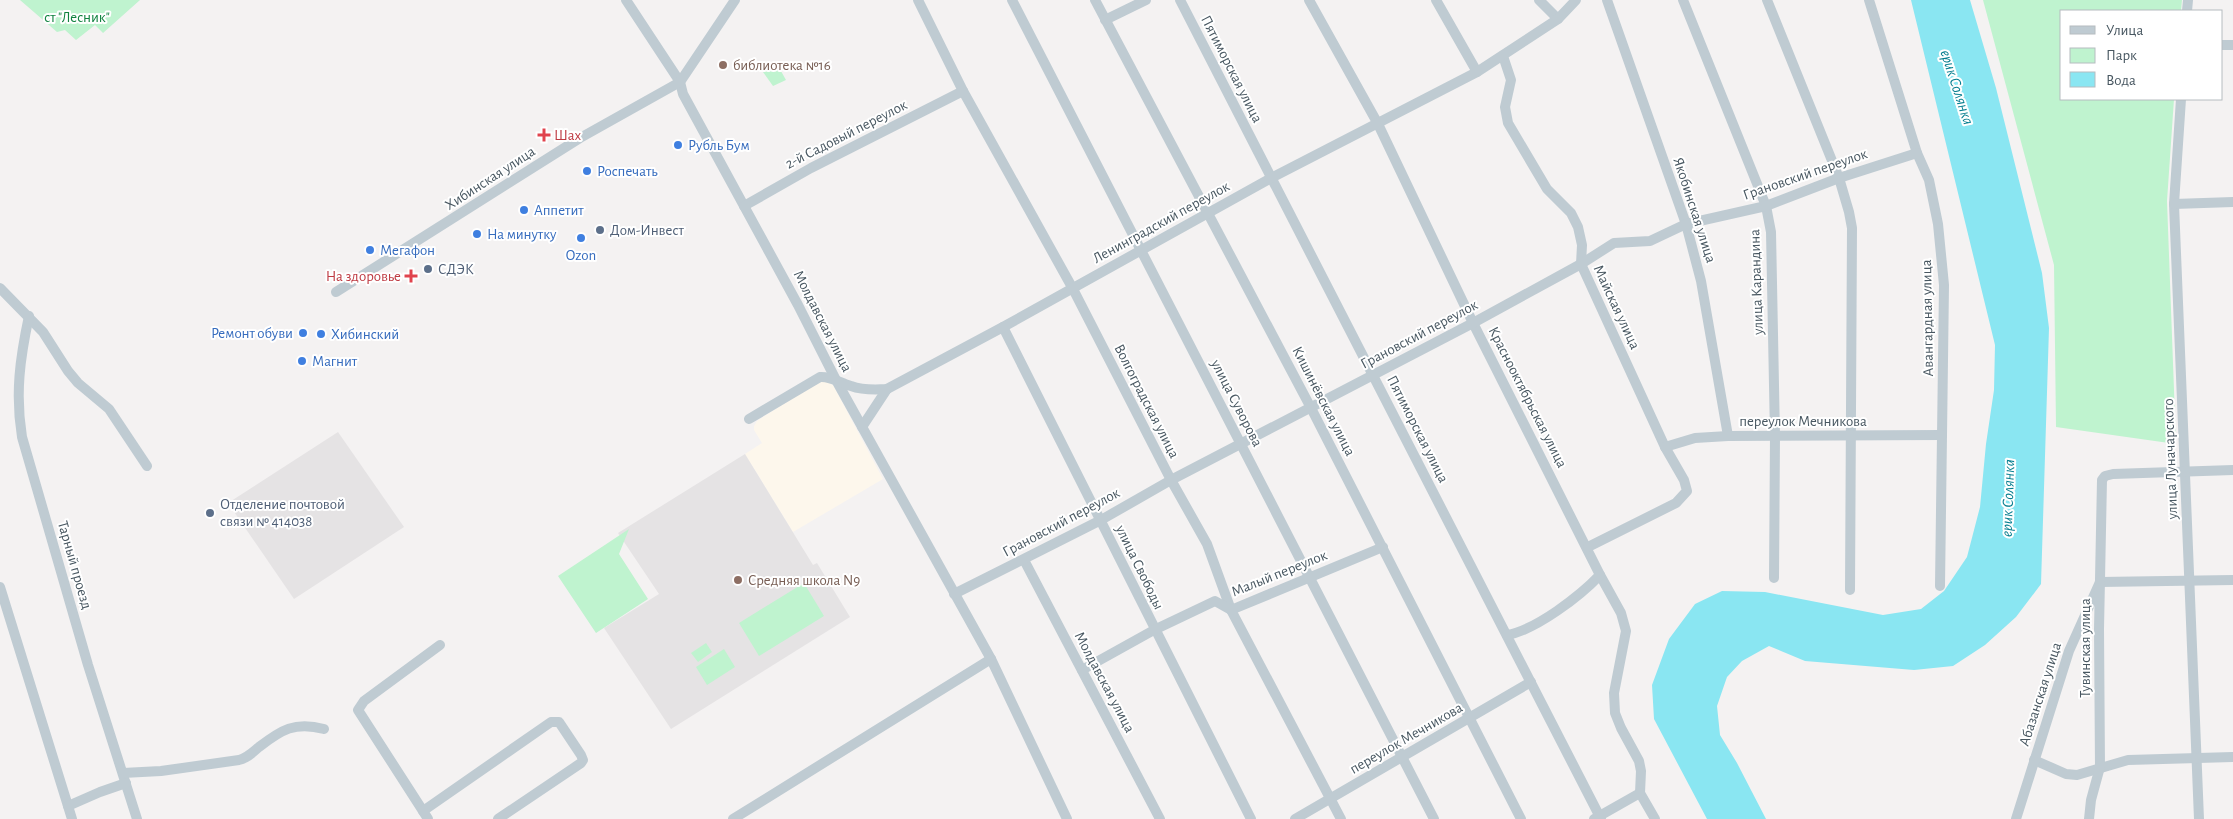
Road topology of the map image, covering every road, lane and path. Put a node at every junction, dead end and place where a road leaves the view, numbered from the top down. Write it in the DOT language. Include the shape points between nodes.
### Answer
graph roads {
  1 [pos="626,0"];
  2 [pos="735,0"];
  3 [pos="918,0"];
  4 [pos="1012,0"];
  5 [pos="1095,0"];
  6 [pos="1146,0"];
  7 [pos="1180,0"];
  8 [pos="1309,0"];
  9 [pos="1436,0"];
  10 [pos="1539,0"];
  11 [pos="1576,0"];
  12 [pos="1607,0"];
  13 [pos="1683,0"];
  14 [pos="1767,0"];
  15 [pos="1869,0"];
  16 [pos="1558,19"];
  17 [pos="1105,20"];
  18 [pos="1503,56"];
  19 [pos="1477,72"];
  20 [pos="680,82"];
  21 [pos="963,91"];
  22 [pos="2181,100"];
  23 [pos="1378,124"];
  24 [pos="1917,153"];
  25 [pos="1271,178"];
  26 [pos="1839,178"];
  27 [pos="2233,202"];
  28 [pos="2174,204"];
  29 [pos="744,206"];
  30 [pos="1766,206"];
  31 [pos="1209,213"];
  32 [pos="1686,224"];
  33 [pos="1141,251"];
  34 [pos="1581,264"];
  35 [pos="0,288"];
  36 [pos="1073,288"];
  37 [pos="336,292"];
  38 [pos="29,316"];
  39 [pos="1473,323"];
  40 [pos="1003,327"];
  41 [pos="1374,375"];
  42 [pos="836,380"];
  43 [pos="886,389"];
  44 [pos="1311,408"];
  45 [pos="749,419"];
  46 [pos="862,427"];
  47 [pos="1942,434"];
  48 [pos="1728,436"];
  49 [pos="1775,436"];
  50 [pos="1850,437"];
  51 [pos="1242,445"];
  52 [pos="1665,447"];
  53 [pos="147,466"];
  54 [pos="2233,470"];
  55 [pos="2186,473"];
  56 [pos="1171,480"];
  57 [pos="1101,520"];
  58 [pos="1383,547"];
  59 [pos="1588,547"];
  60 [pos="1024,560"];
  61 [pos="1600,575"];
  62 [pos="1310,577"];
  63 [pos="1774,578"];
  64 [pos="2233,580"];
  65 [pos="2190,581"];
  66 [pos="2100,582"];
  67 [pos="0,586"];
  68 [pos="1940,586"];
  69 [pos="1850,590"];
  70 [pos="954,594"];
  71 [pos="1231,610"];
  72 [pos="1154,630"];
  73 [pos="1508,635"];
  74 [pos="440,645"];
  75 [pos="991,659"];
  76 [pos="1082,670"];
  77 [pos="1531,682"];
  78 [pos="1470,719"];
  79 [pos="324,729"];
  80 [pos="2233,757"];
  81 [pos="1402,758"];
  82 [pos="2197,758"];
  83 [pos="2034,760"];
  84 [pos="2100,767"];
  85 [pos="125,778"];
  86 [pos="1640,793"];
  87 [pos="1330,799"];
  88 [pos="68,806"];
  89 [pos="425,815"];
  90 [pos="1598,818"];
  91 [pos="72,819"];
  92 [pos="136,819"];
  93 [pos="498,819"];
  94 [pos="733,819"];
  95 [pos="1068,819"];
  96 [pos="1160,819"];
  97 [pos="1251,819"];
  98 [pos="1295,819"];
  99 [pos="1341,819"];
  100 [pos="1434,819"];
  101 [pos="1521,819"];
  102 [pos="1655,819"];
  103 [pos="2016,819"];
  104 [pos="2089,819"];
  105 [pos="2199,819"];
  1 -- 20 [label="street, Молдавская улица"];
  2 -- 20 [label="street, Хибинская улица"];
  3 -- 21 [label="street, Волгоградская улица"];
  4 -- 33 [label="street, улица Суворова"];
  5 -- 17 [label="street, Кишинёвская улица"];
  6 -- 17 [label="street"];
  7 -- 25 [label="street, Пятиморская улица"];
  8 -- 23 [label="street, Краснооктябрьская улица"];
  9 -- 19 [label="street"];
  10 -- 16 [label="street"];
  11 -- 16 [label="street, Ленинградский переулок"];
  12 -- 32 [label="street, Якобинская улица"];
  13 -- 30 [label="street, улица Карандина"];
  14 -- 26 [label="street"];
  15 -- 24 [label="street, Авангардная улица"];
  16 -- 18 [label="street, Ленинградский переулок"];
  17 -- 31 [label="street, Кишинёвская улица"];
  18 -- 19 [label="street, Ленинградский переулок"];
  18 -- 34 [label="street, Майская улица" via="1511,80 1505,107 1508,123 1547,189 1572,213 1582,245"];
  19 -- 23 [label="street, Ленинградский переулок"];
  20 -- 29 [label="street, Молдавская улица" via="683,94"];
  20 -- 37 [label="street, Хибинская улица" via="580,138"];
  21 -- 29 [label="street, 2-й Садовый переулок"];
  21 -- 36 [label="street, Волгоградская улица"];
  22 -- 28 [label="street, улица Луначарского"];
  23 -- 25 [label="street, Ленинградский переулок"];
  23 -- 39 [label="street, Краснооктябрьская улица"];
  24 -- 26 [label="street, Грановский переулок"];
  24 -- 47 [label="street, Авангардная улица" via="1935,202 1944,276"];
  25 -- 31 [label="street, Ленинградский переулок"];
  25 -- 41 [label="street, Пятиморская улица"];
  26 -- 30 [label="street, Грановский переулок"];
  26 -- 50 [label="street" via="1852,228"];
  27 -- 28 [label="street"];
  28 -- 55 [label="street, улица Луначарского"];
  29 -- 42 [label="street, Молдавская улица"];
  30 -- 32 [label="street, Грановский переулок"];
  30 -- 49 [label="street, улица Карандина" via="1770,232"];
  31 -- 33 [label="street, Ленинградский переулок"];
  31 -- 44 [label="street, Кишинёвская улица"];
  32 -- 34 [label="street, Грановский переулок" via="1650,240 1614,244"];
  32 -- 48 [label="street, Якобинская улица" via="1701,281"];
  33 -- 36 [label="street, Ленинградский переулок"];
  33 -- 51 [label="street, улица Суворова"];
  34 -- 39 [label="street, Грановский переулок"];
  34 -- 52 [label="street, Майская улица"];
  35 -- 38 [label="street"];
  36 -- 40 [label="street, Ленинградский переулок"];
  36 -- 56 [label="street, Волгоградская улица"];
  38 -- 53 [label="street" via="78,383 109,408"];
  38 -- 85 [label="street, Тарный проезд" via="21,352 17,409 22,437"];
  39 -- 41 [label="street, Грановский переулок"];
  39 -- 59 [label="street, Краснооктябрьская улица"];
  40 -- 43 [label="street, Ленинградский переулок"];
  40 -- 57 [label="street, улица Свободы"];
  41 -- 44 [label="street, Грановский переулок"];
  41 -- 73 [label="street, Пятиморская улица"];
  42 -- 43 [label="street, Ленинградский переулок" via="867,390"];
  42 -- 45 [label="street, Ленинградский переулок" via="820,377"];
  42 -- 46 [label="street, Молдавская улица"];
  43 -- 46 [label="street"];
  44 -- 51 [label="street, Грановский переулок"];
  44 -- 58 [label="street, Кишинёвская улица"];
  46 -- 70 [label="street, Молдавская улица"];
  47 -- 50 [label="street, переулок Мечникова"];
  47 -- 68 [label="street, Авангардная улица"];
  48 -- 49 [label="street, переулок Мечникова"];
  48 -- 52 [label="street, переулок Мечникова" via="1695,438"];
  49 -- 50 [label="street, переулок Мечникова"];
  49 -- 63 [label="street, улица Карандина"];
  50 -- 69 [label="street"];
  51 -- 56 [label="street, Грановский переулок"];
  51 -- 62 [label="street, улица Суворова"];
  52 -- 59 [label="street, Майская улица" via="1687,491 1676,503"];
  54 -- 55 [label="street"];
  55 -- 65 [label="street, улица Луначарского"];
  55 -- 66 [label="street, Тувинская улица" via="2105,476 2101,483"];
  56 -- 57 [label="street, Грановский переулок"];
  56 -- 71 [label="street, Волгоградская улица" via="1207,544"];
  57 -- 60 [label="street, Грановский переулок"];
  57 -- 72 [label="street, улица Свободы"];
  58 -- 62 [label="street, Малый переулок"];
  58 -- 78 [label="street, Кишинёвская улица"];
  59 -- 61 [label="street, Краснооктябрьская улица"];
  60 -- 70 [label="street, Грановский переулок"];
  60 -- 76 [label="street, Молдавская улица"];
  61 -- 73 [label="street" via="1583,593 1526,629"];
  61 -- 86 [label="street, Краснооктябрьская улица" via="1625,623 1613,703 1621,728 1639,761"];
  62 -- 71 [label="street, Малый переулок"];
  62 -- 81 [label="street, улица Суворова"];
  64 -- 65 [label="street"];
  65 -- 66 [label="street"];
  65 -- 82 [label="street, улица Луначарского"];
  66 -- 83 [label="street, Абазанская улица" via="2069,651"];
  66 -- 84 [label="street, Тувинская улица"];
  67 -- 88 [label="street"];
  70 -- 75 [label="street, Молдавская улица"];
  71 -- 72 [label="street, Малый переулок" via="1214,601"];
  71 -- 87 [label="street, Волгоградская улица"];
  72 -- 76 [label="street, Малый переулок"];
  72 -- 97 [label="street, улица Свободы"];
  73 -- 77 [label="street, Пятиморская улица"];
  74 -- 89 [label="street" via="364,701 358,710"];
  75 -- 94 [label="street"];
  75 -- 95 [label="street, Молдавская улица"];
  76 -- 96 [label="street, Молдавская улица"];
  77 -- 78 [label="street, переулок Мечникова"];
  77 -- 90 [label="street, Пятиморская улица"];
  78 -- 81 [label="street, переулок Мечникова"];
  78 -- 101 [label="street, Кишинёвская улица"];
  79 -- 85 [label="street" via="310,725 294,726 239,760"];
  80 -- 82 [label="street"];
  81 -- 87 [label="street, переулок Мечникова"];
  81 -- 100 [label="street, улица Суворова"];
  82 -- 84 [label="street" via="2128,760"];
  82 -- 105 [label="street, улица Луначарского"];
  83 -- 84 [label="street" via="2066,774"];
  83 -- 103 [label="street, Абазанская улица"];
  84 -- 104 [label="street, Тувинская улица"];
  85 -- 88 [label="street"];
  85 -- 92 [label="street, Тарный проезд"];
  86 -- 90 [label="street"];
  86 -- 102 [label="street, Краснооктябрьская улица"];
  87 -- 98 [label="street, переулок Мечникова"];
  87 -- 99 [label="street, Волгоградская улица"];
  88 -- 91 [label="street"];
  89 -- 93 [label="street" via="551,722 559,722 581,755 581,763"];
}
